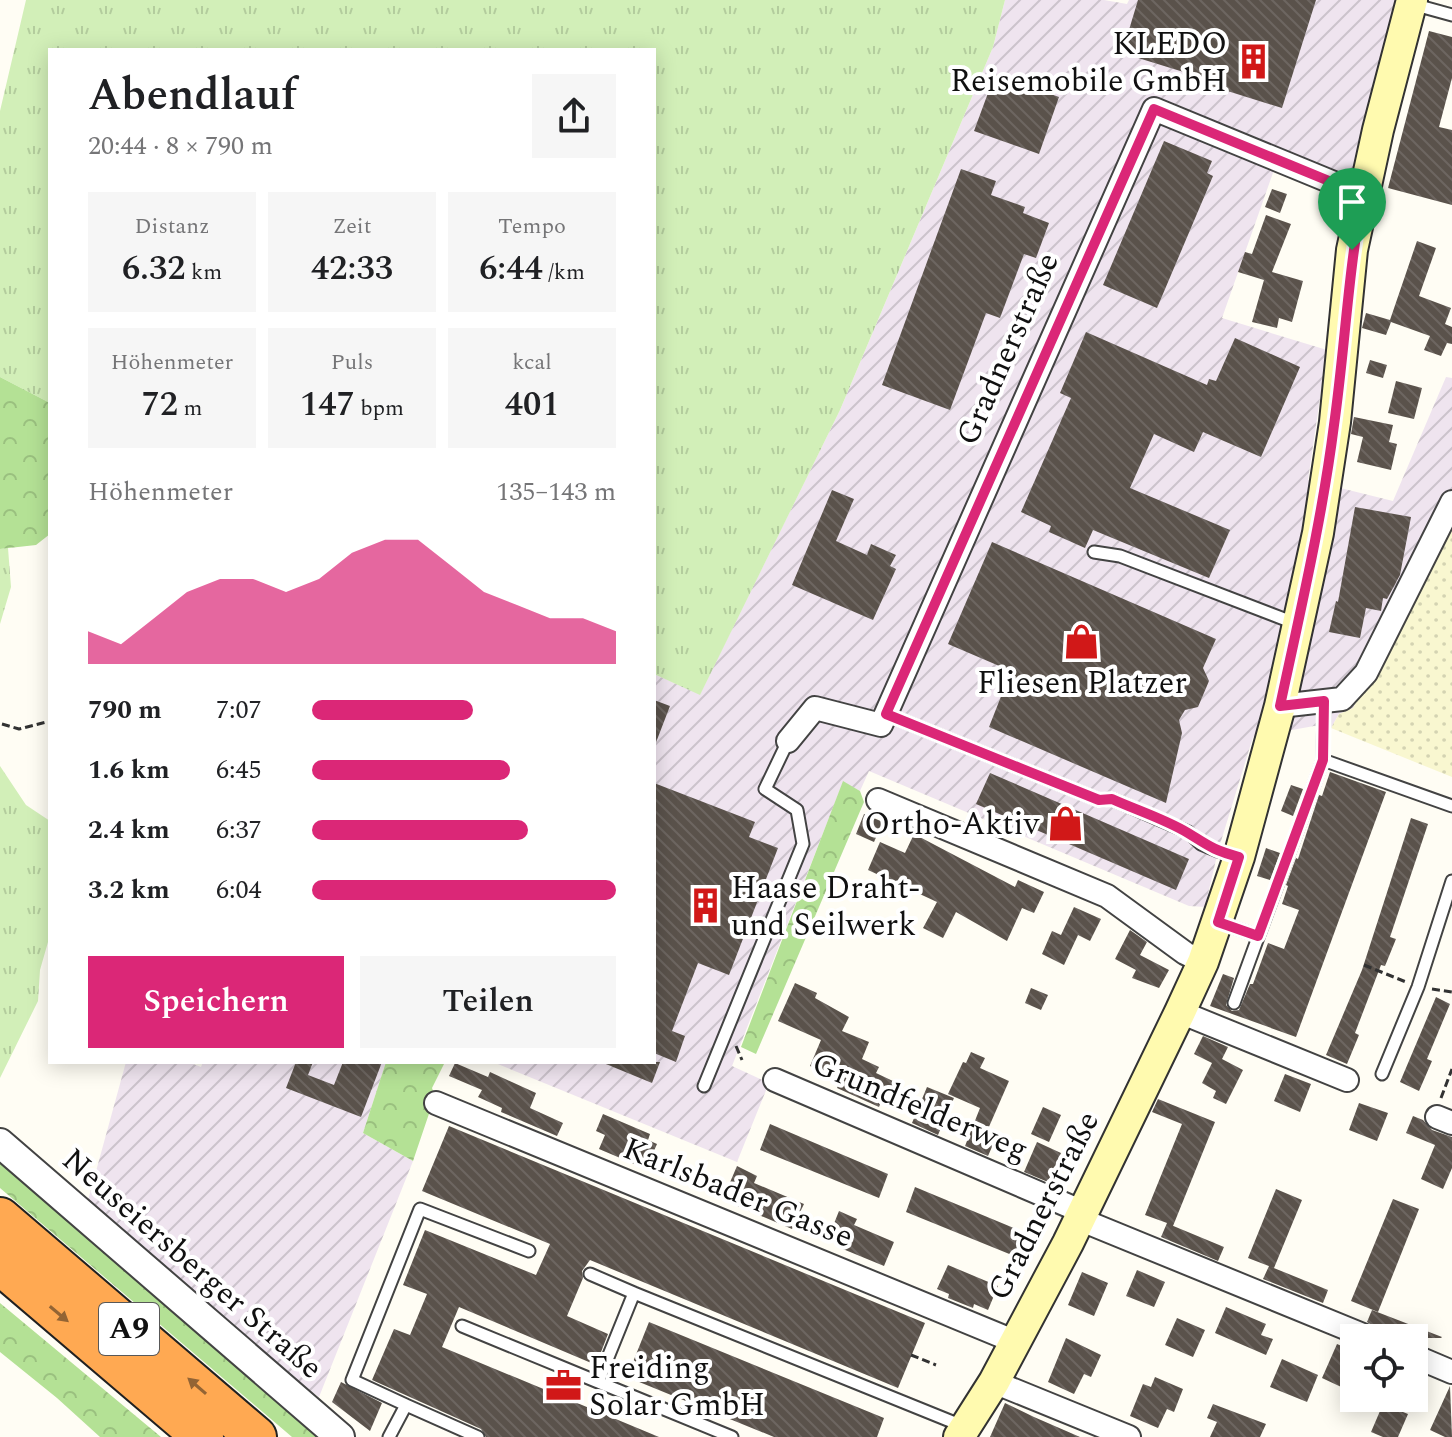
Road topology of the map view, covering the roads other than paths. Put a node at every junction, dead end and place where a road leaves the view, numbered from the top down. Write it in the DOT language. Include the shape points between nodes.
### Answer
graph roads {
  1 [pos="1412,2"];
  2 [pos="1452,15"];
  3 [pos="1363,195"];
  4 [pos="1452,502"];
  5 [pos="1094,552"];
  6 [pos="1298,624"];
  7 [pos="1324,701"];
  8 [pos="1280,706"];
  9 [pos="886,714"];
  10 [pos="788,741"];
  11 [pos="1323,760"];
  12 [pos="878,800"];
  13 [pos="1452,806"];
  14 [pos="1239,857"];
  15 [pos="1452,881"];
  16 [pos="1218,922"];
  17 [pos="1258,936"];
  18 [pos="1203,962"];
  19 [pos="1234,1003"];
  20 [pos="1180,1012"];
  21 [pos="1382,1074"];
  22 [pos="775,1080"];
  23 [pos="1347,1080"];
  24 [pos="704,1086"];
  25 [pos="436,1103"];
  26 [pos="0,1143"];
  27 [pos="1081,1215"];
  28 [pos="0,1218"];
  29 [pos="529,1251"];
  30 [pos="0,1264"];
  31 [pos="590,1274"];
  32 [pos="634,1293"];
  33 [pos="1340,1325"];
  34 [pos="462,1326"];
  35 [pos="1016,1342"];
  36 [pos="1428,1362"];
  37 [pos="1452,1372"];
  38 [pos="598,1382"];
  39 [pos="994,1382"];
  40 [pos="406,1405"];
  41 [pos="962,1432"];
  42 [pos="203,1437"];
  43 [pos="256,1437"];
  44 [pos="340,1437"];
  45 [pos="389,1437"];
  46 [pos="478,1437"];
  47 [pos="732,1437"];
  48 [pos="1129,1437"];
  1 -- 2 [label="lane"];
  1 -- 3 [label="main road, Gradnerstraße"];
  3 -- 6 [label="main road, Gradnerstraße" via="1352,250 1335,422"];
  3 -- 9 [label="street, Gradnerstraße" via="1154,109"];
  4 -- 7 [label="street" via="1366,673 1342,699"];
  5 -- 6 [label="lane" via="1120,556"];
  6 -- 8 [label="main road, Gradnerstraße"];
  7 -- 8 [label="street"];
  7 -- 11 [label="lane"];
  8 -- 14 [label="main road, Gradnerstraße"];
  9 -- 10 [label="street" via="881,725 815,708"];
  9 -- 14 [label="lane" via="1099,800 1112,799"];
  10 -- 24 [label="lane" via="765,789 797,810 803,844"];
  11 -- 13 [label="lane"];
  11 -- 17 [label="lane"];
  12 -- 18 [label="street" via="1107,896"];
  14 -- 16 [label="main road, Gradnerstraße"];
  15 -- 21 [label="lane" via="1418,987"];
  16 -- 17 [label="lane"];
  16 -- 18 [label="main road, Gradnerstraße"];
  17 -- 19 [label="lane"];
  18 -- 20 [label="main road, Gradnerstraße"];
  20 -- 23 [label="street"];
  20 -- 27 [label="main road, Gradnerstraße"];
  22 -- 27 [label="street, Grundfelderweg"];
  25 -- 35 [label="street, Karlsbader Gasse"];
  26 -- 44 [label="street, Neuseiersberger Straße"];
  27 -- 33 [label="street, Grundfelderweg"];
  27 -- 35 [label="main road, Gradnerstraße"];
  43 -- 28 [label="highway, A9, one-way"];
  29 -- 40 [label="lane" via="420,1209 352,1380"];
  30 -- 42 [label="highway, A9, one-way"];
  31 -- 32 [label="lane, Gradnerstraße"];
  32 -- 38 [label="lane"];
  32 -- 41 [label="lane, Gradnerstraße"];
  34 -- 38 [label="lane"];
  35 -- 39 [label="main road, Gradnerstraße"];
  36 -- 37 [label="street"];
  38 -- 47 [label="lane"];
  39 -- 41 [label="main road, Gradnerstraße"];
  39 -- 48 [label="street"];
  40 -- 45 [label="lane"];
  40 -- 46 [label="lane"];
}
